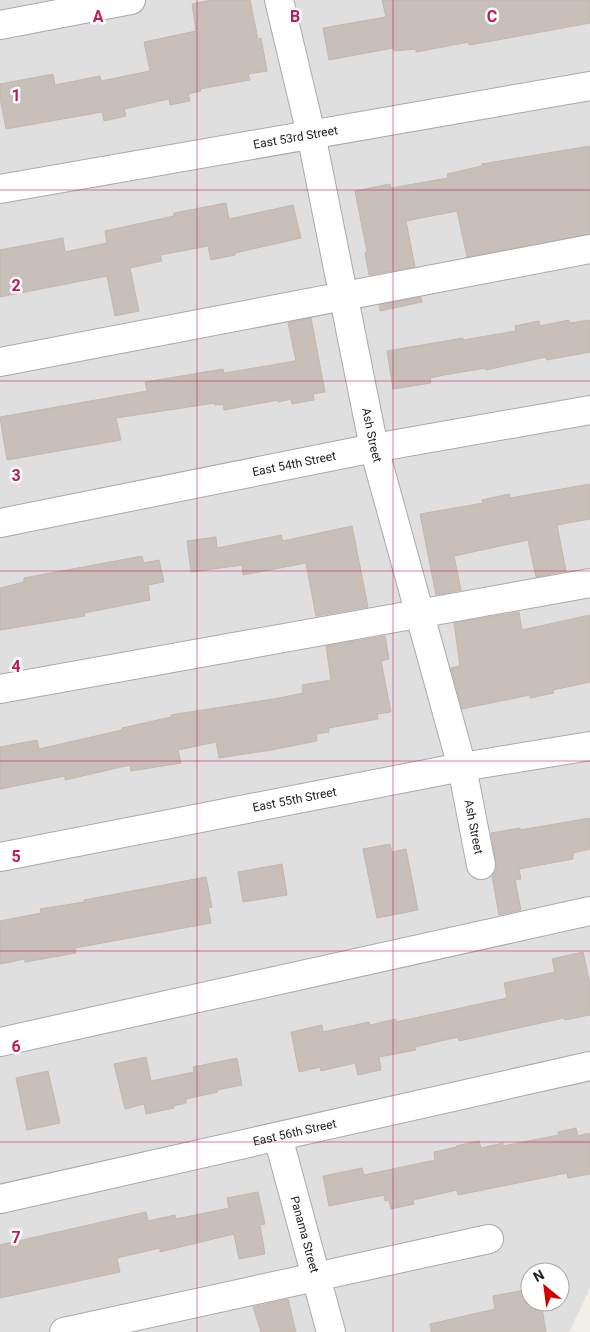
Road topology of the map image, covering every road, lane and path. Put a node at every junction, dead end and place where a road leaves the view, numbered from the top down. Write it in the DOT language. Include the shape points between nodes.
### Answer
graph roads {
  1 [pos="131,0"];
  2 [pos="278,0"];
  3 [pos="0,25"];
  4 [pos="590,86"];
  5 [pos="311,134"];
  6 [pos="0,189"];
  7 [pos="590,249"];
  8 [pos="343,295"];
  9 [pos="0,362"];
  10 [pos="590,410"];
  11 [pos="374,448"];
  12 [pos="0,523"];
  13 [pos="590,583"];
  14 [pos="420,614"];
  15 [pos="0,689"];
  16 [pos="590,746"];
  17 [pos="462,767"];
  18 [pos="0,857"];
  19 [pos="481,866"];
  20 [pos="590,912"];
  21 [pos="0,1042"];
  22 [pos="590,1066"];
  23 [pos="278,1137"];
  24 [pos="0,1199"];
  25 [pos="489,1239"];
  26 [pos="316,1278"];
  27 [pos="64,1332"];
  28 [pos="331,1332"];
  1 -- 3 [label="street"];
  2 -- 5 [label="street, Ash Street"];
  4 -- 5 [label="street, East 53rd Street"];
  5 -- 6 [label="street, East 53rd Street"];
  5 -- 8 [label="street, Ash Street"];
  7 -- 8 [label="street"];
  8 -- 9 [label="street"];
  8 -- 11 [label="street, Ash Street"];
  10 -- 11 [label="street, East 54th Street"];
  11 -- 12 [label="street, East 54th Street"];
  11 -- 14 [label="street, Ash Street"];
  13 -- 14 [label="street"];
  14 -- 15 [label="street"];
  14 -- 17 [label="street, Ash Street"];
  16 -- 17 [label="street, East 55th Street"];
  17 -- 18 [label="street, East 55th Street"];
  17 -- 19 [label="street, Ash Street"];
  20 -- 21 [label="street"];
  22 -- 23 [label="street, East 56th Street"];
  23 -- 24 [label="street, East 56th Street"];
  23 -- 26 [label="street, Panama Street"];
  25 -- 26 [label="street"];
  26 -- 27 [label="street"];
  26 -- 28 [label="street, Panama Street"];
}
